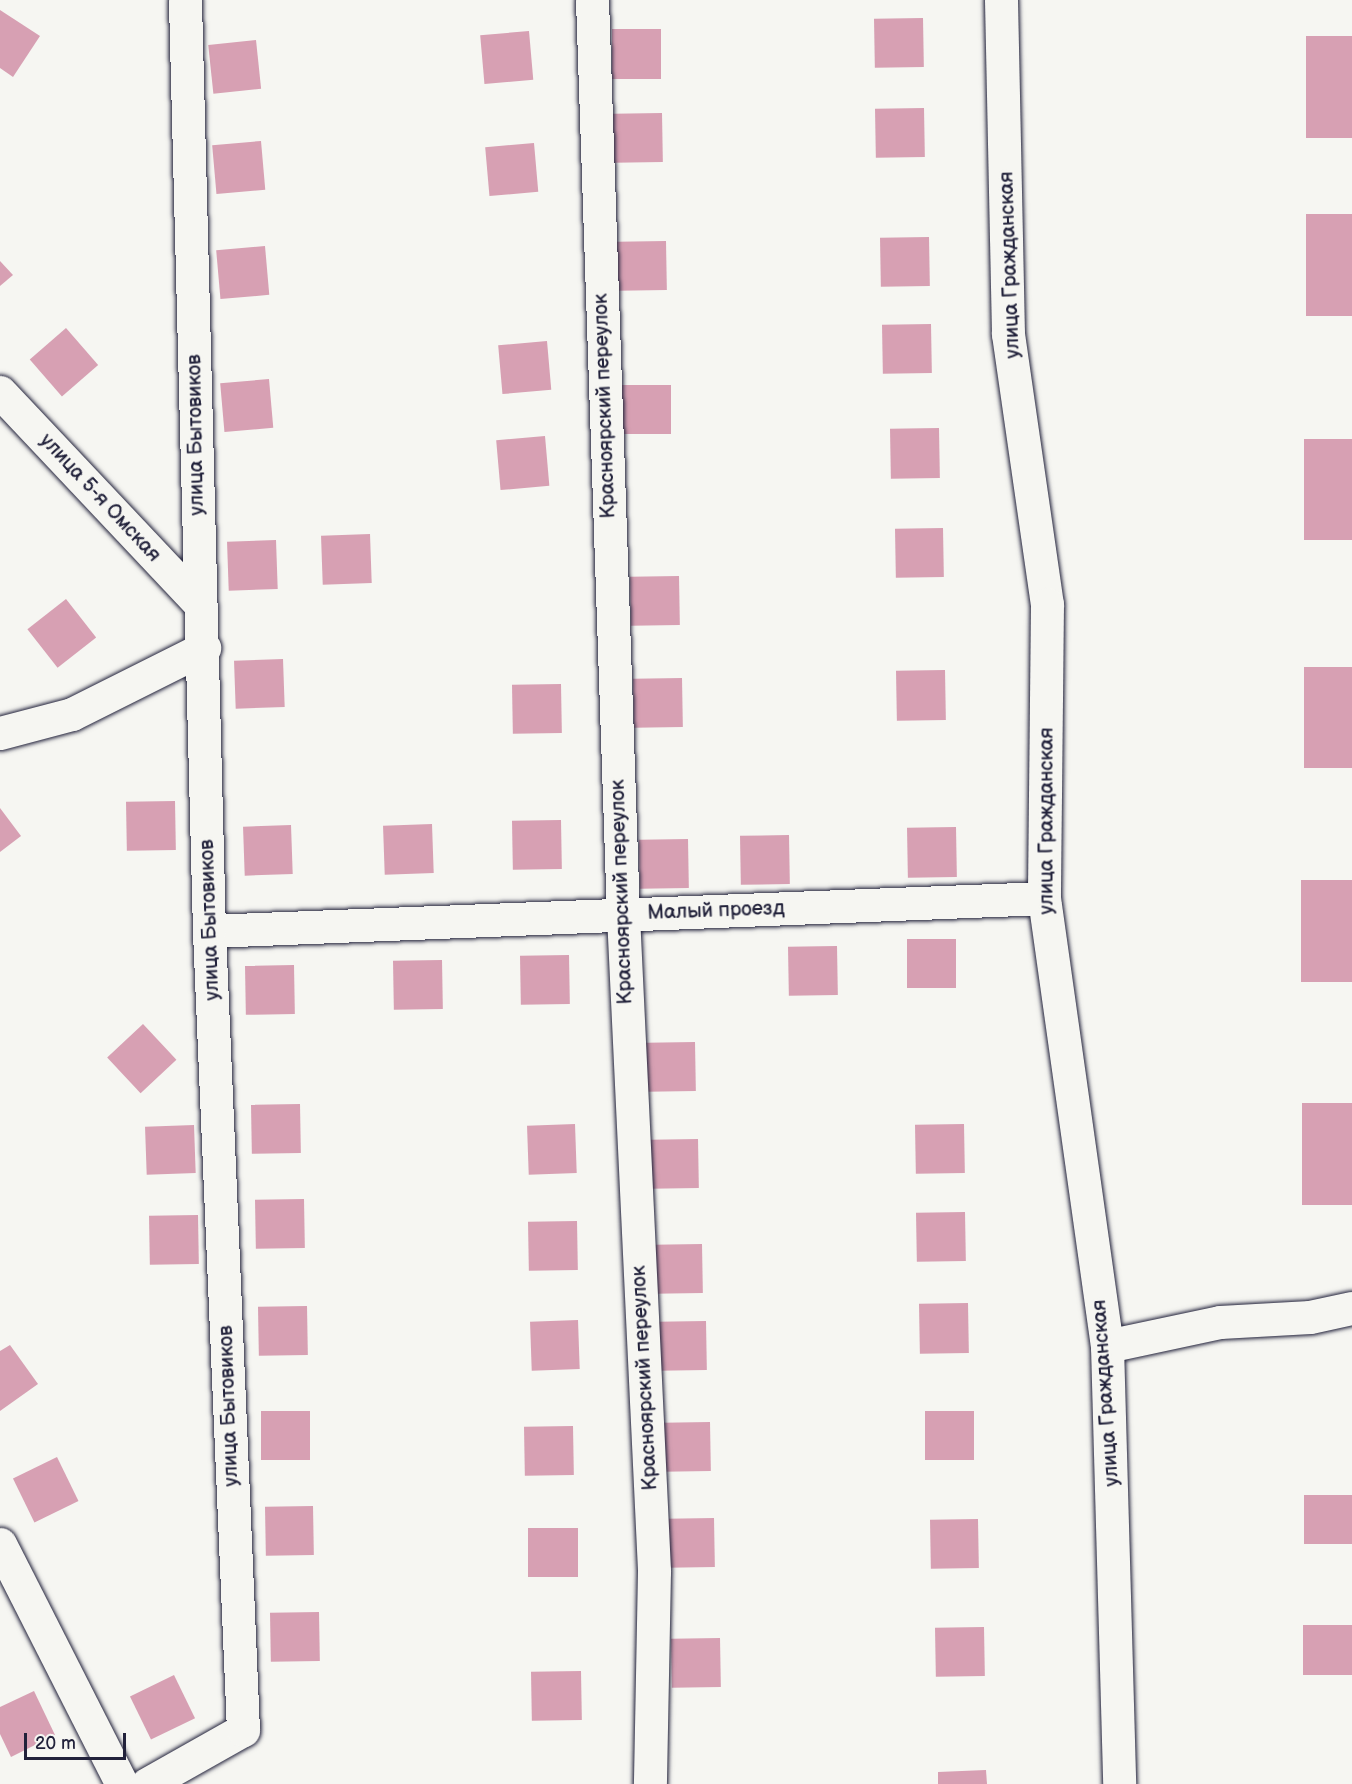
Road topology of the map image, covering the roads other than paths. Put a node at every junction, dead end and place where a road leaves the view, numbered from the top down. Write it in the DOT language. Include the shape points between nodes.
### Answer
graph roads {
  1 [pos="185,0"];
  2 [pos="592,0"];
  3 [pos="1001,0"];
  4 [pos="0,392"];
  5 [pos="200,604"];
  6 [pos="204,648"];
  7 [pos="0,733"];
  8 [pos="1044,898"];
  9 [pos="622,915"];
  10 [pos="209,931"];
  11 [pos="1352,1308"];
  12 [pos="1107,1346"];
  13 [pos="0,1544"];
  14 [pos="122,1784"];
  15 [pos="147,1784"];
  16 [pos="650,1784"];
  17 [pos="1119,1784"];
  1 -- 5 [label="street, улица Бытовиков"];
  2 -- 9 [label="street, Красноярский переулок"];
  3 -- 8 [label="street, улица Гражданская" via="1008,334 1047,604"];
  4 -- 5 [label="street, улица 5-я Омская"];
  5 -- 6 [label="street, улица Бытовиков"];
  6 -- 7 [label="street" via="72,714"];
  6 -- 10 [label="street, улица Бытовиков"];
  8 -- 9 [label="street, Малый проезд"];
  8 -- 12 [label="street, улица Гражданская"];
  9 -- 10 [label="street, Малый проезд"];
  9 -- 16 [label="street, Красноярский переулок" via="654,1571"];
  10 -- 15 [label="street, улица Бытовиков" via="243,1730"];
  11 -- 12 [label="street" via="1311,1317 1220,1322"];
  12 -- 17 [label="street, улица Гражданская"];
  13 -- 14 [label="street"];
}
